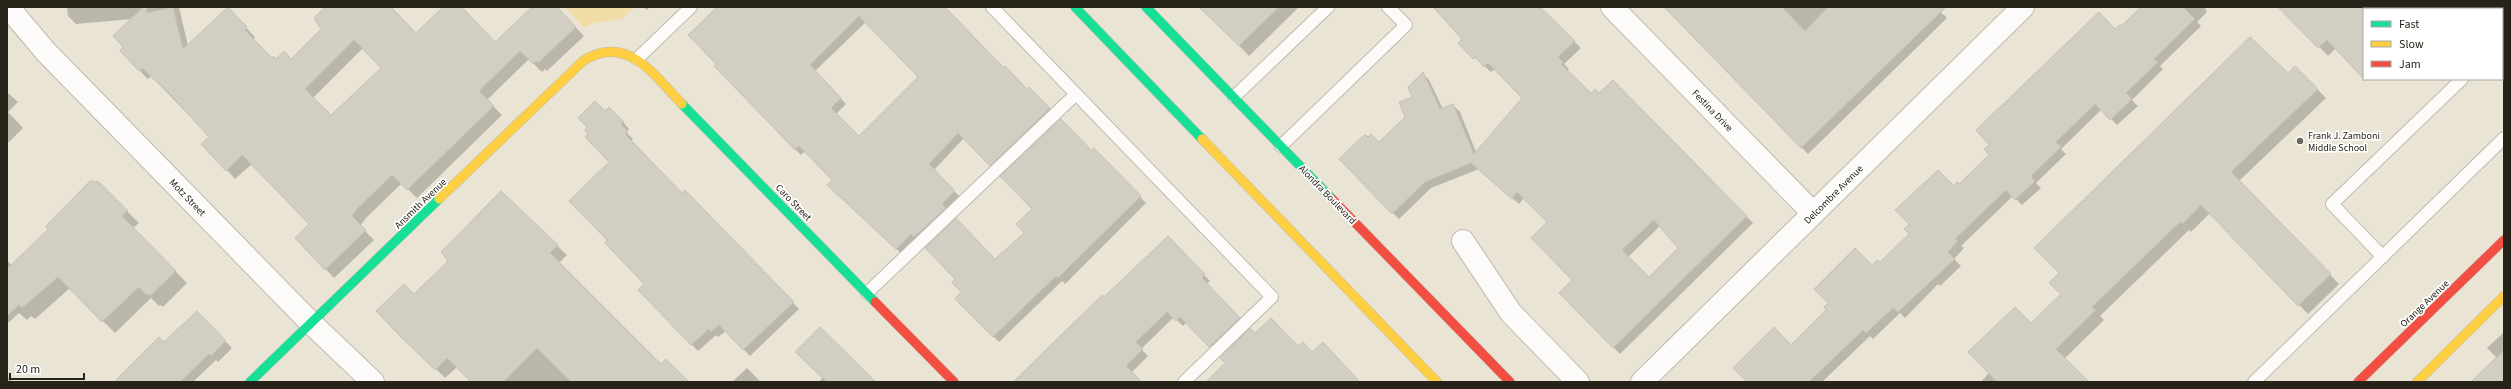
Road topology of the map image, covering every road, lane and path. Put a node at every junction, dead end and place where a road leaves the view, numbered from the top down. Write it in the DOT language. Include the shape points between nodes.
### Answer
graph roads {
  1 [pos="8,7"];
  2 [pos="691,7"];
  3 [pos="992,7"];
  4 [pos="1075,7"];
  5 [pos="1146,7"];
  6 [pos="1328,7"];
  7 [pos="1388,7"];
  8 [pos="2023,7"];
  9 [pos="1615,8"];
  10 [pos="610,49"];
  11 [pos="637,59"];
  12 [pos="2461,80"];
  13 [pos="1076,94"];
  14 [pos="1234,97"];
  15 [pos="2504,138"];
  16 [pos="1281,146"];
  17 [pos="1813,213"];
  18 [pos="2504,240"];
  19 [pos="1462,241"];
  20 [pos="2383,257"];
  21 [pos="867,293"];
  22 [pos="2504,296"];
  23 [pos="311,323"];
  24 [pos="250,382"];
  25 [pos="373,382"];
  26 [pos="954,382"];
  27 [pos="1184,382"];
  28 [pos="1437,382"];
  29 [pos="1510,382"];
  30 [pos="1578,382"];
  31 [pos="1642,382"];
  32 [pos="2254,382"];
  33 [pos="2358,382"];
  34 [pos="2417,382"];
  1 -- 23 [label="street, Motz Street" via="46,52"];
  2 -- 11 [label="lane"];
  3 -- 13 [label="lane"];
  4 -- 28 [label="street"];
  5 -- 14 [label="street, Alondra Boulevard"];
  6 -- 14 [label="lane"];
  7 -- 16 [label="lane" via="1406,25"];
  8 -- 17 [label="street, Delcombre Avenue"];
  9 -- 17 [label="street, Festina Drive"];
  10 -- 11 [label="street, Caro Street"];
  10 -- 23 [label="street, Ansmith Avenue" via="596,52 583,61"];
  11 -- 21 [label="street, Caro Street"];
  12 -- 20 [label="lane" via="2332,204"];
  13 -- 21 [label="lane"];
  13 -- 27 [label="lane" via="1272,297"];
  14 -- 16 [label="street, Alondra Boulevard"];
  15 -- 20 [label="lane"];
  16 -- 29 [label="street, Alondra Boulevard"];
  17 -- 31 [label="street, Delcombre Avenue"];
  18 -- 33 [label="street, Orange Avenue"];
  19 -- 30 [label="street" via="1511,313"];
  20 -- 32 [label="lane"];
  21 -- 26 [label="street, Caro Street"];
  22 -- 34 [label="street"];
  23 -- 24 [label="street, Ansmith Avenue"];
  23 -- 25 [label="street, Motz Street"];
}
